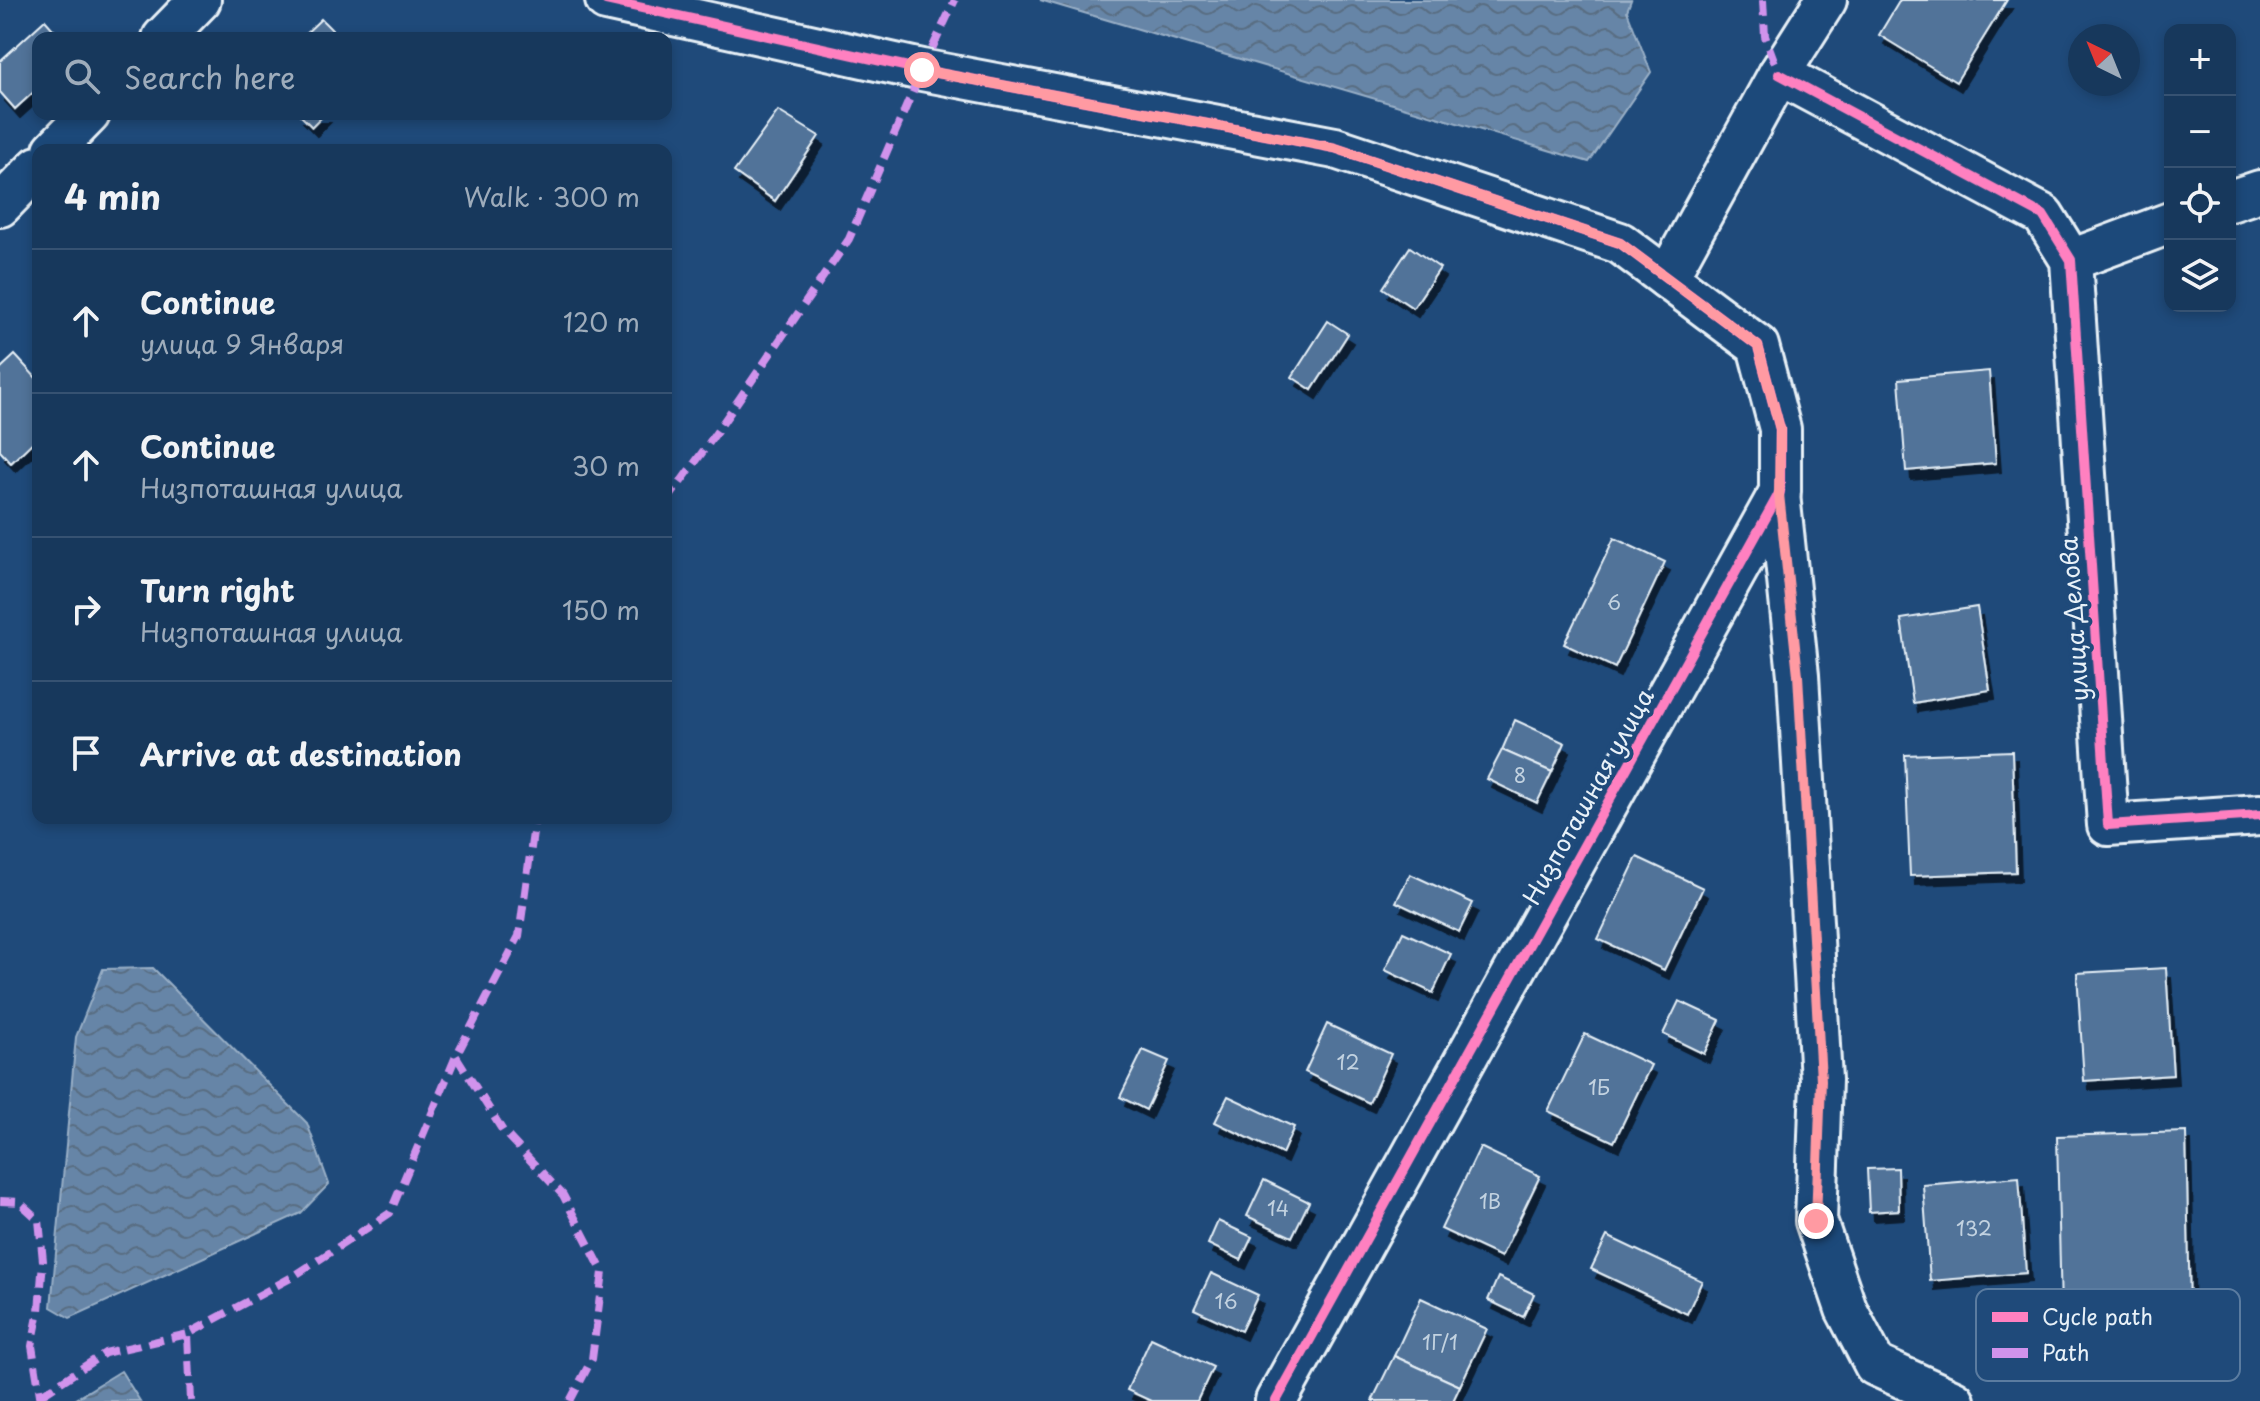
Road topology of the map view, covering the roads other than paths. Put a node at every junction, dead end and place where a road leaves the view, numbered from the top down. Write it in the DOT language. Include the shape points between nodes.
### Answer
graph roads {
  1 [pos="200,0"];
  2 [pos="606,0"];
  3 [pos="1826,0"];
  4 [pos="169,32"];
  5 [pos="1779,74"];
  6 [pos="83,120"];
  7 [pos="60,144"];
  8 [pos="2260,191"];
  9 [pos="2236,199"];
  10 [pos="2164,225"];
  11 [pos="2071,260"];
  12 [pos="1667,278"];
  13 [pos="1779,494"];
  14 [pos="2260,815"];
  15 [pos="1276,1401"];
  16 [pos="1954,1401"];
  1 -- 4 [label="street"];
  2 -- 12 [label="street, Низпоташная улица" via="922,70 1335,148 1620,243"];
  3 -- 5 [label="street"];
  5 -- 11 [label="street" via="2043,215"];
  5 -- 12 [label="street"];
  6 -- 7 [label="street"];
  8 -- 9 [label="street"];
  10 -- 11 [label="street"];
  11 -- 14 [label="street, улица Делова" via="2108,825"];
  12 -- 13 [label="street, Низпоташная улица" via="1758,346 1780,429"];
  13 -- 15 [label="street, Низпоташная улица"];
  13 -- 16 [label="street, Низпоташная улица" via="1798,675 1821,1080 1816,1221 1846,1309 1875,1365"];
}
